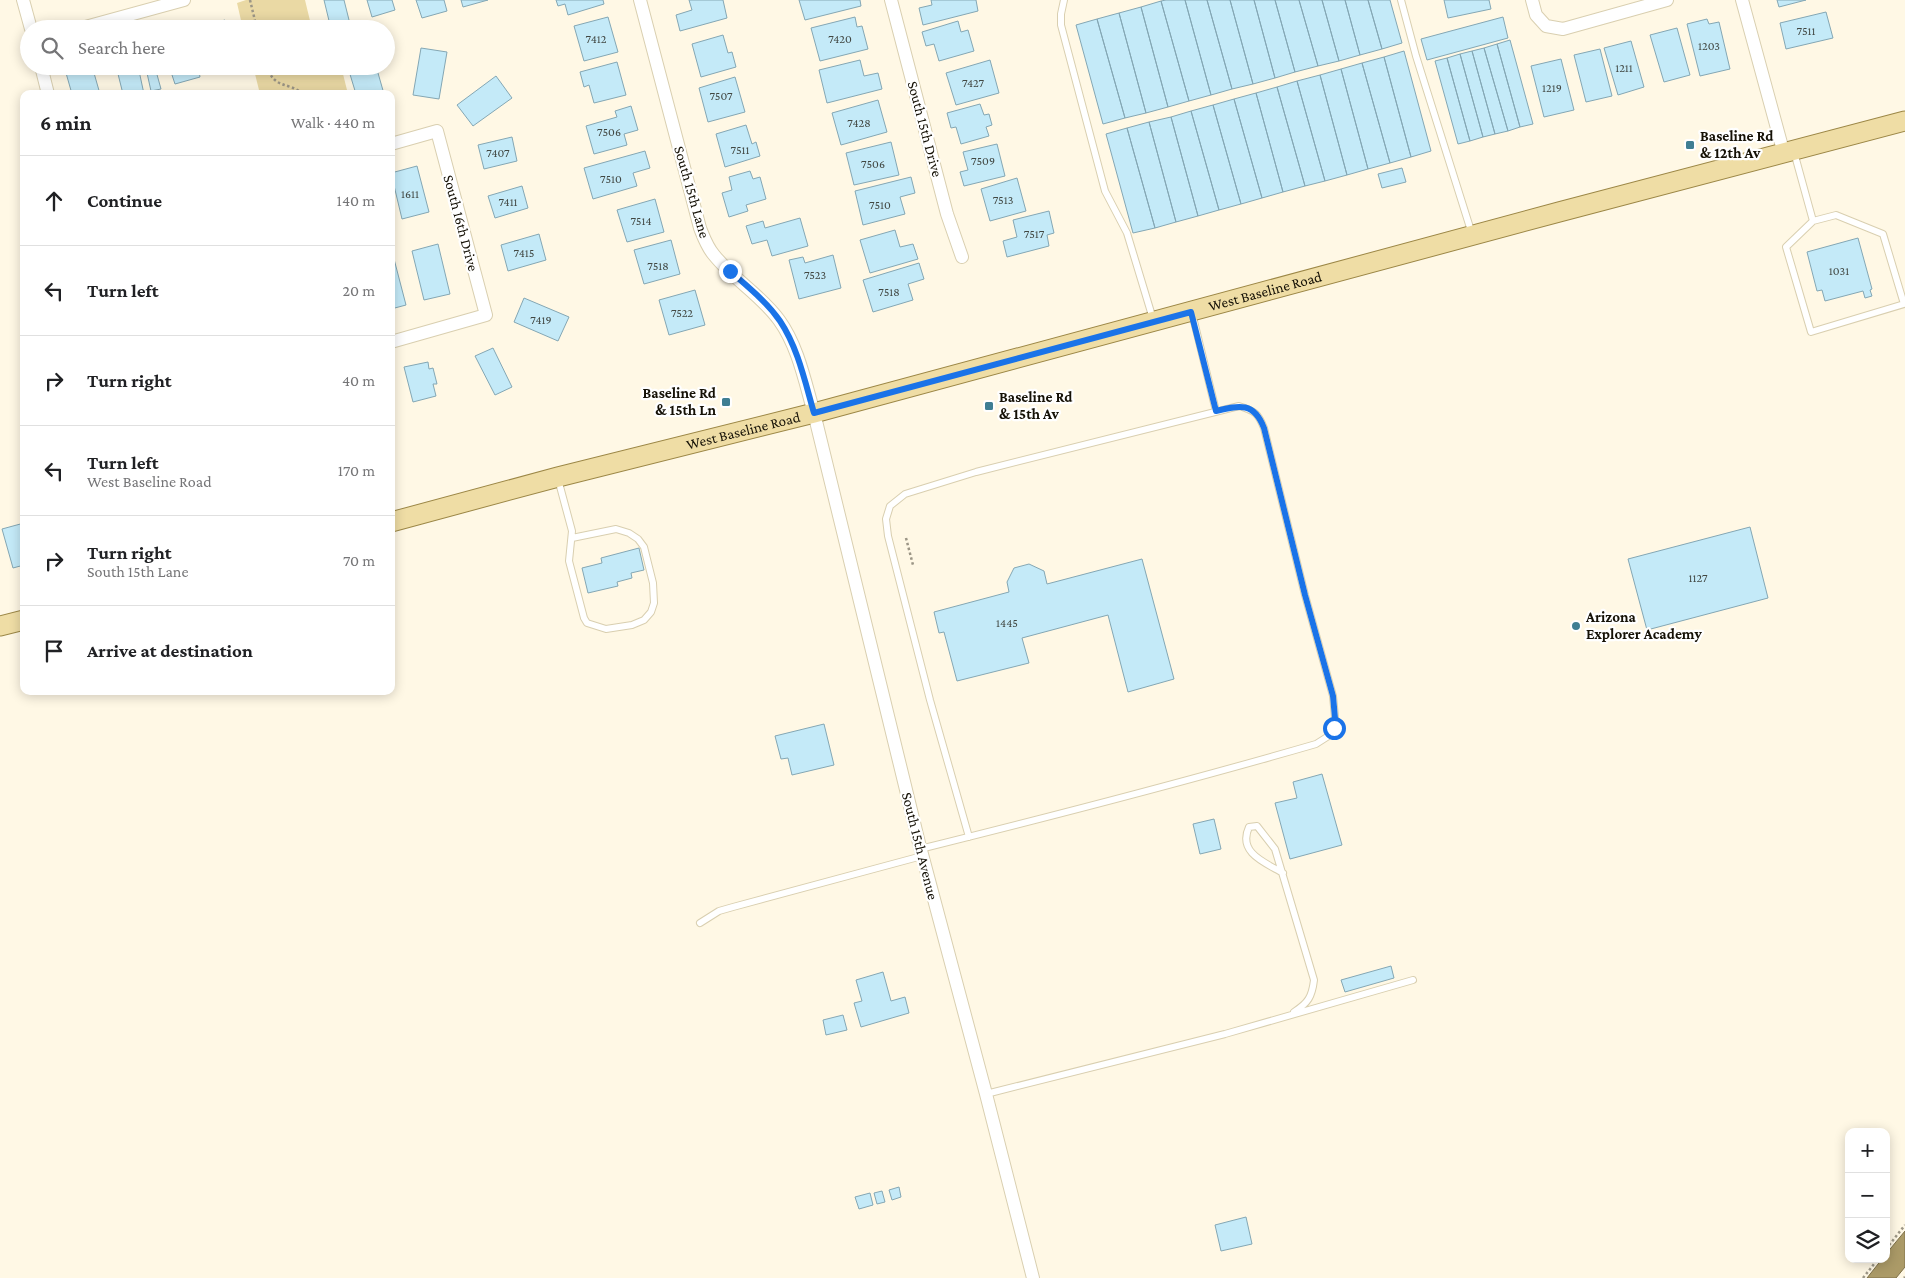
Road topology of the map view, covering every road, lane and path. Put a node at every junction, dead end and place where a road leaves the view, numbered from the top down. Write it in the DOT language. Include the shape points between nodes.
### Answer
graph roads {
  1 [pos="23,0"];
  2 [pos="184,0"];
  3 [pos="250,0"];
  4 [pos="640,0"];
  5 [pos="890,0"];
  6 [pos="1064,0"];
  7 [pos="1401,0"];
  8 [pos="1532,0"];
  9 [pos="1667,0"];
  10 [pos="1742,0"];
  11 [pos="29,20"];
  12 [pos="111,20"];
  13 [pos="255,20"];
  14 [pos="43,75"];
  15 [pos="270,75"];
  16 [pos="47,90"];
  17 [pos="299,90"];
  18 [pos="1905,121"];
  19 [pos="395,143"];
  20 [pos="1789,152"];
  21 [pos="1812,221"];
  22 [pos="1472,235"];
  23 [pos="962,257"];
  24 [pos="1191,312"];
  25 [pos="1154,322"];
  26 [pos="395,341"];
  27 [pos="1216,411"];
  28 [pos="814,413"];
  29 [pos="558,478"];
  30 [pos="395,521"];
  31 [pos="572,538"];
  32 [pos="906,538"];
  33 [pos="913,565"];
  34 [pos="20,621"];
  35 [pos="0,626"];
  36 [pos="969,837"];
  37 [pos="921,853"];
  38 [pos="1283,873"];
  39 [pos="700,923"];
  40 [pos="1413,980"];
  41 [pos="1286,1016"];
  42 [pos="986,1094"];
  43 [pos="1905,1225"];
  44 [pos="1890,1244"];
  45 [pos="1875,1263"];
  46 [pos="1032,1278"];
  47 [pos="1863,1278"];
  1 -- 11 [label="street"];
  2 -- 12 [label="street"];
  3 -- 13 [label="path"];
  4 -- 28 [label="street, South 15th Lane" via="706,244 780,322 797,357"];
  5 -- 23 [label="street, South 15th Drive" via="947,214"];
  6 -- 25 [label="lane" via="1061,25 1104,191 1126,234"];
  7 -- 22 [label="lane"];
  8 -- 9 [label="street" via="1536,15 1546,26 1563,29"];
  10 -- 20 [label="street"];
  14 -- 16 [label="street"];
  15 -- 17 [label="path" via="274,81"];
  18 -- 20 [label="main road, West Baseline Road"];
  19 -- 26 [label="street, South 16th Drive" via="437,132 486,315"];
  20 -- 21 [label="lane"];
  20 -- 22 [label="main road, West Baseline Road"];
  21 -- 21 [label="lane" via="1786,247 1811,332 1904,304 1884,234 1836,215"];
  22 -- 24 [label="main road, West Baseline Road"];
  24 -- 25 [label="main road, West Baseline Road"];
  24 -- 27 [label="lane"];
  25 -- 28 [label="main road, West Baseline Road"];
  27 -- 36 [label="lane" via="976,472 904,494 890,506 886,519 888,536"];
  27 -- 36 [label="lane" via="1239,406 1260,416 1333,696 1334,728 1328,737 1316,744"];
  28 -- 29 [label="main road, West Baseline Road"];
  28 -- 37 [label="street, South 15th Avenue"];
  29 -- 30 [label="main road, West Baseline Road"];
  29 -- 31 [label="lane"];
  31 -- 31 [label="lane" via="570,562 587,623 606,629 644,620 651,612 655,594 644,547 638,539 616,529"];
  32 -- 33 [label="path"];
  34 -- 35 [label="main road"];
  36 -- 37 [label="lane"];
  37 -- 39 [label="lane" via="733,906"];
  37 -- 42 [label="street, South 15th Avenue"];
  38 -- 38 [label="lane" via="1275,849 1265,833 1258,826 1249,827 1245,835 1255,857"];
  38 -- 41 [label="lane" via="1314,980 1313,995"];
  40 -- 41 [label="lane"];
  41 -- 42 [label="lane"];
  42 -- 46 [label="street, South 15th Avenue"];
  43 -- 44 [label="path"];
  45 -- 47 [label="path"];
}
